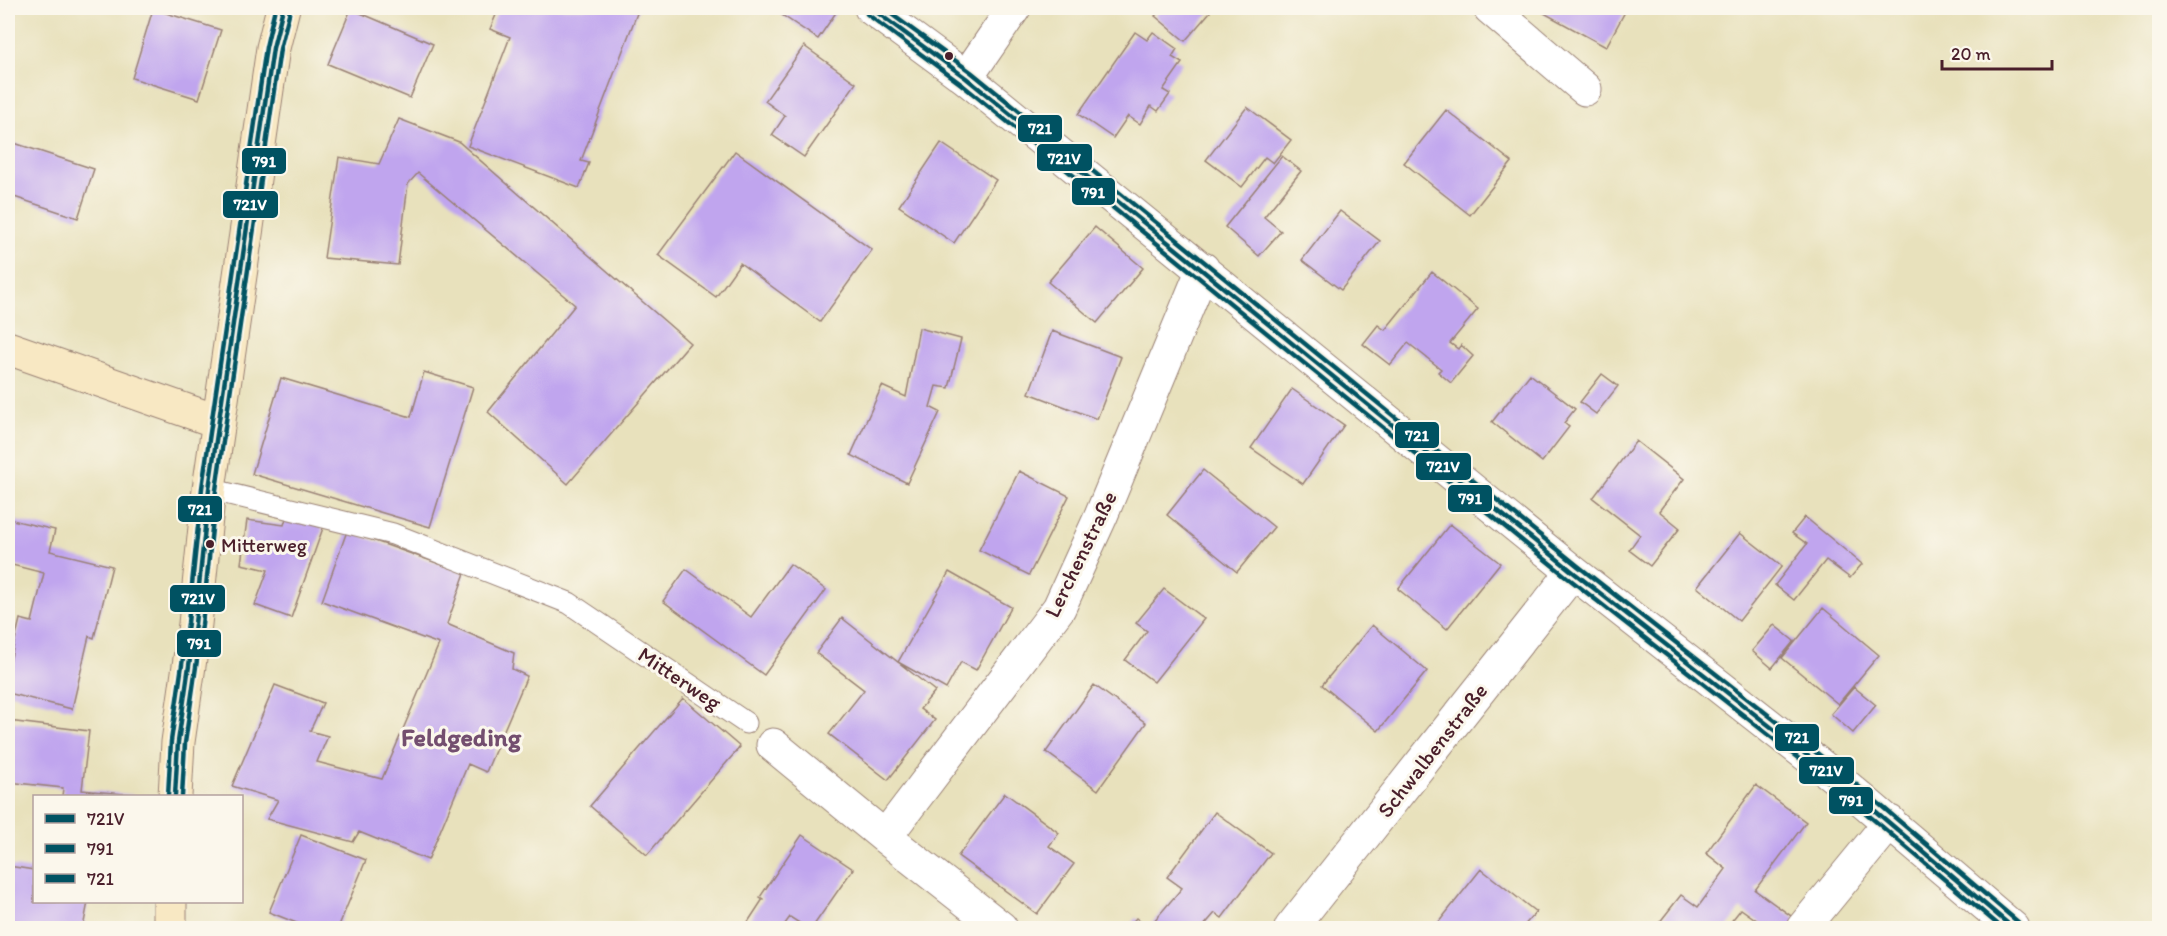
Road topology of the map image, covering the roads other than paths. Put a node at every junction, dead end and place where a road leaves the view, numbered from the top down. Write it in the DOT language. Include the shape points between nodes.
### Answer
graph roads {
  1 [pos="283,8"];
  2 [pos="871,8"];
  3 [pos="1014,8"];
  4 [pos="1490,8"];
  5 [pos="966,78"];
  6 [pos="1585,89"];
  7 [pos="1203,269"];
  8 [pos="8,348"];
  9 [pos="219,422"];
  10 [pos="209,489"];
  11 [pos="1573,572"];
  12 [pos="746,723"];
  13 [pos="773,745"];
  14 [pos="174,795"];
  15 [pos="1890,822"];
  16 [pos="885,837"];
  17 [pos="170,903"];
  18 [pos="170,928"];
  19 [pos="1001,928"];
  20 [pos="1291,928"];
  21 [pos="1803,928"];
  22 [pos="2013,928"];
  1 -- 9 [label="street"];
  2 -- 5 [label="street"];
  3 -- 5 [label="street"];
  4 -- 6 [label="street"];
  5 -- 7 [label="street"];
  7 -- 11 [label="street"];
  7 -- 16 [label="street, Lerchenstraße" via="1059,608"];
  8 -- 9 [label="street"];
  9 -- 10 [label="street"];
  10 -- 12 [label="lane, Mitterweg" via="393,534 569,603"];
  10 -- 14 [label="street"];
  11 -- 15 [label="street"];
  11 -- 20 [label="street, Schwalbenstraße"];
  13 -- 16 [label="street"];
  15 -- 21 [label="street"];
  15 -- 22 [label="street"];
  16 -- 19 [label="street"];
  17 -- 18 [label="street"];
}
